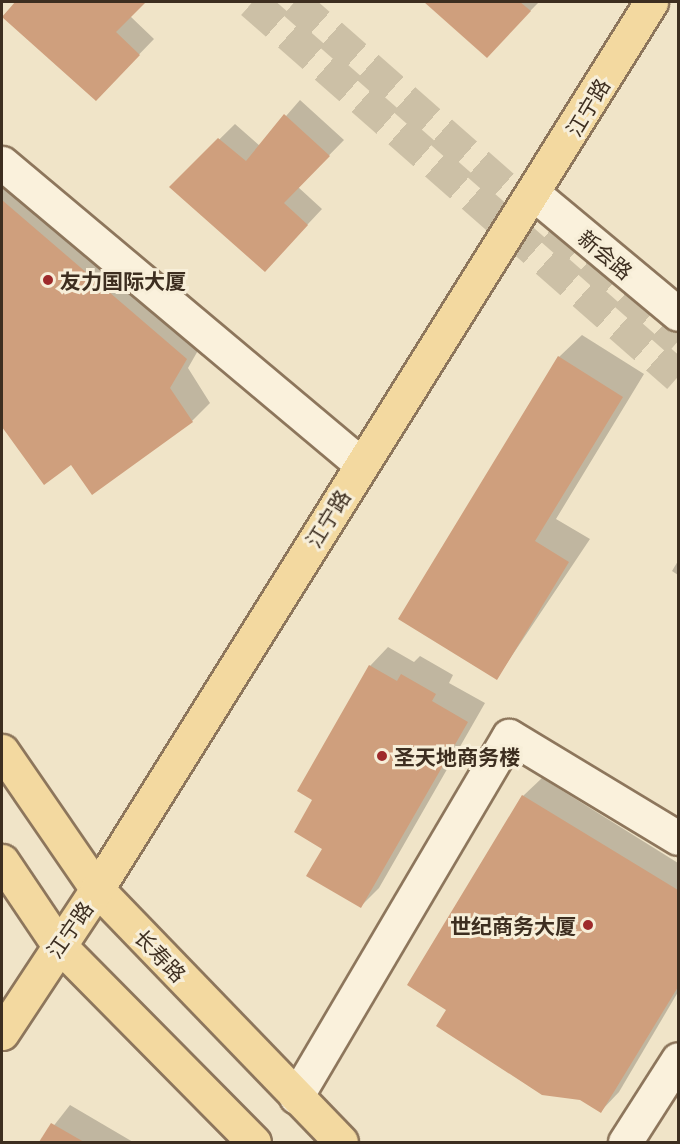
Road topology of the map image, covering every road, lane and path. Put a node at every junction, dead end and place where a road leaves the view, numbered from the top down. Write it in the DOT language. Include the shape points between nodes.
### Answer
graph roads {
  1 [pos="651,2"];
  2 [pos="2,163"];
  3 [pos="534,194"];
  4 [pos="678,314"];
  5 [pos="361,464"];
  6 [pos="2,751"];
  7 [pos="678,838"];
  8 [pos="2,861"];
  9 [pos="97,889"];
  10 [pos="57,943"];
  11 [pos="2,1033"];
  12 [pos="678,1059"];
  13 [pos="296,1097"];
  14 [pos="254,1143"];
  15 [pos="341,1143"];
  16 [pos="625,1143"];
  1 -- 3 [label="main road, 江宁路"];
  2 -- 5 [label="street"];
  3 -- 4 [label="street, 新会路"];
  3 -- 5 [label="main road, 江宁路"];
  5 -- 9 [label="main road, 江宁路"];
  6 -- 9 [label="main road, 长寿路"];
  7 -- 13 [label="street" via="509,736"];
  8 -- 10 [label="main road"];
  9 -- 10 [label="main road, 江宁路"];
  9 -- 13 [label="main road, 长寿路"];
  10 -- 11 [label="main road, 江宁路"];
  10 -- 14 [label="main road"];
  12 -- 16 [label="street"];
  13 -- 15 [label="main road, 长寿路"];
}
